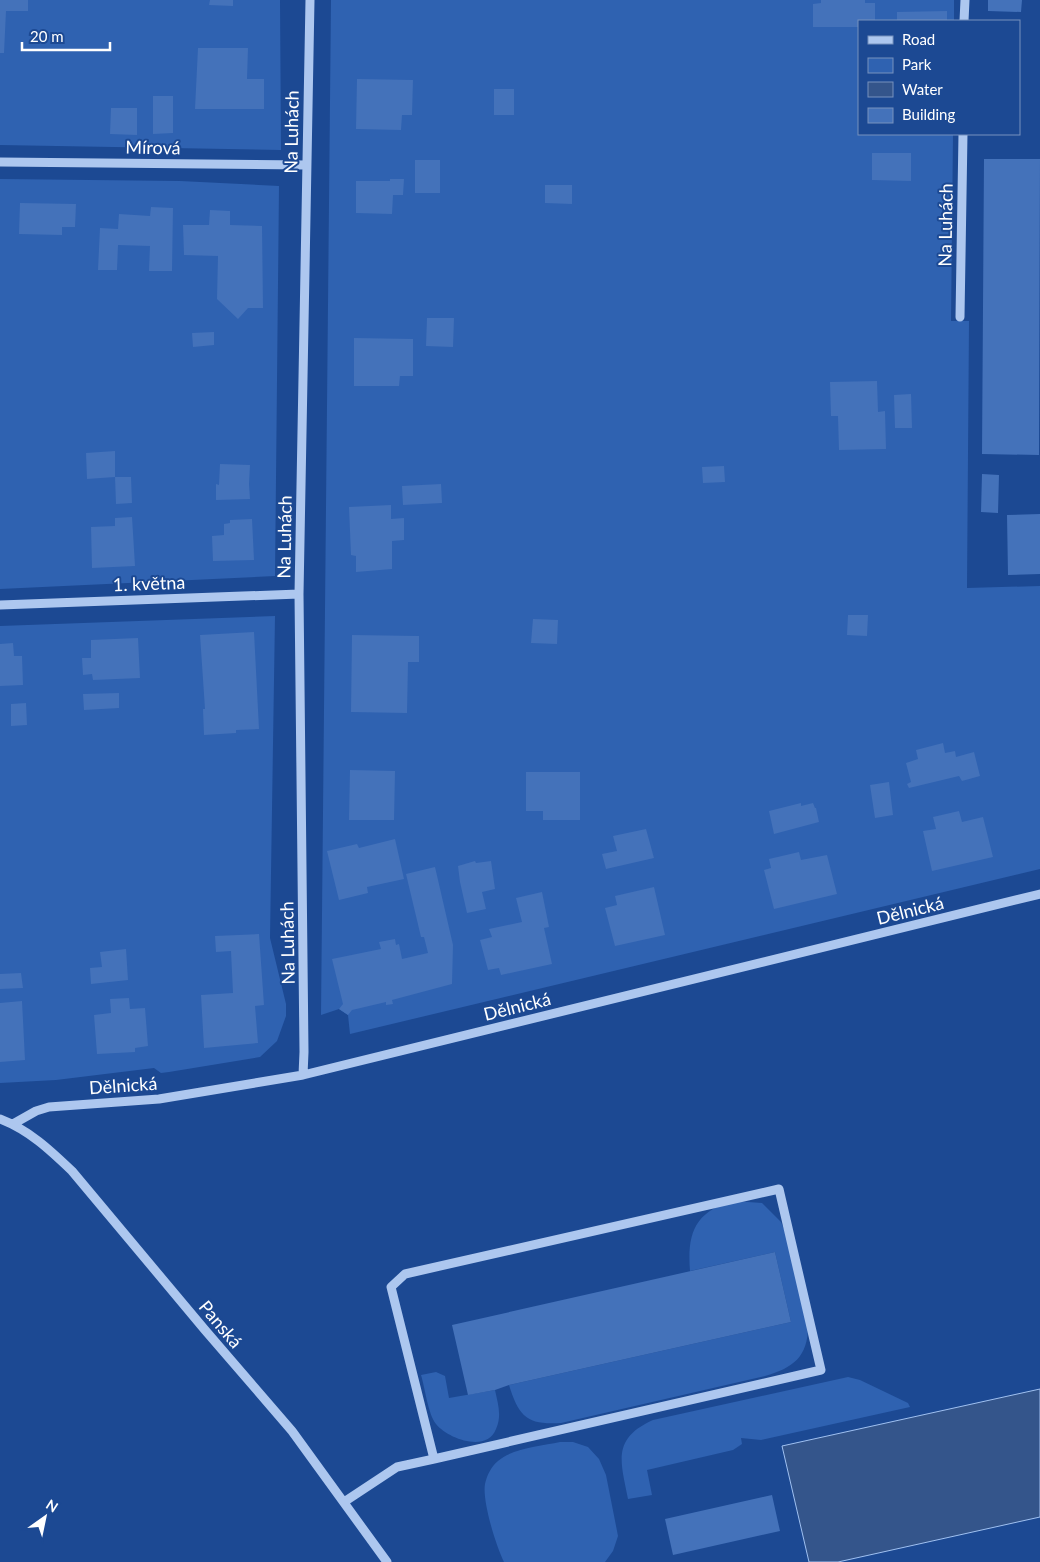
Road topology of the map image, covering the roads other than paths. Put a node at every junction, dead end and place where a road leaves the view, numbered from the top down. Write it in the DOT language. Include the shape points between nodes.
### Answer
graph roads {
  1 [pos="310,0"];
  2 [pos="964,0"];
  3 [pos="964,20"];
  4 [pos="962,135"];
  5 [pos="0,162"];
  6 [pos="306,166"];
  7 [pos="960,317"];
  8 [pos="299,594"];
  9 [pos="0,605"];
  10 [pos="1040,894"];
  11 [pos="303,1075"];
  12 [pos="0,1119"];
  13 [pos="13,1124"];
  14 [pos="434,1459"];
  15 [pos="344,1502"];
  16 [pos="387,1562"];
  1 -- 6 [label="street, Na Luhách"];
  2 -- 3 [label="street"];
  4 -- 7 [label="street, Na Luhách"];
  5 -- 6 [label="street, Mírová"];
  6 -- 8 [label="street, Na Luhách"];
  8 -- 9 [label="street, 1. května"];
  8 -- 11 [label="street, Na Luhách"];
  10 -- 11 [label="street, Dělnická"];
  11 -- 13 [label="street, Dělnická" via="159,1099 49,1107"];
  12 -- 13 [label="street"];
  13 -- 15 [label="street, Panská" via="40,1142 72,1171 292,1431"];
  14 -- 14 [label="street" via="822,1370 778,1189 405,1274 391,1287"];
  14 -- 15 [label="street" via="397,1467"];
  15 -- 16 [label="street, Panská"];
}
